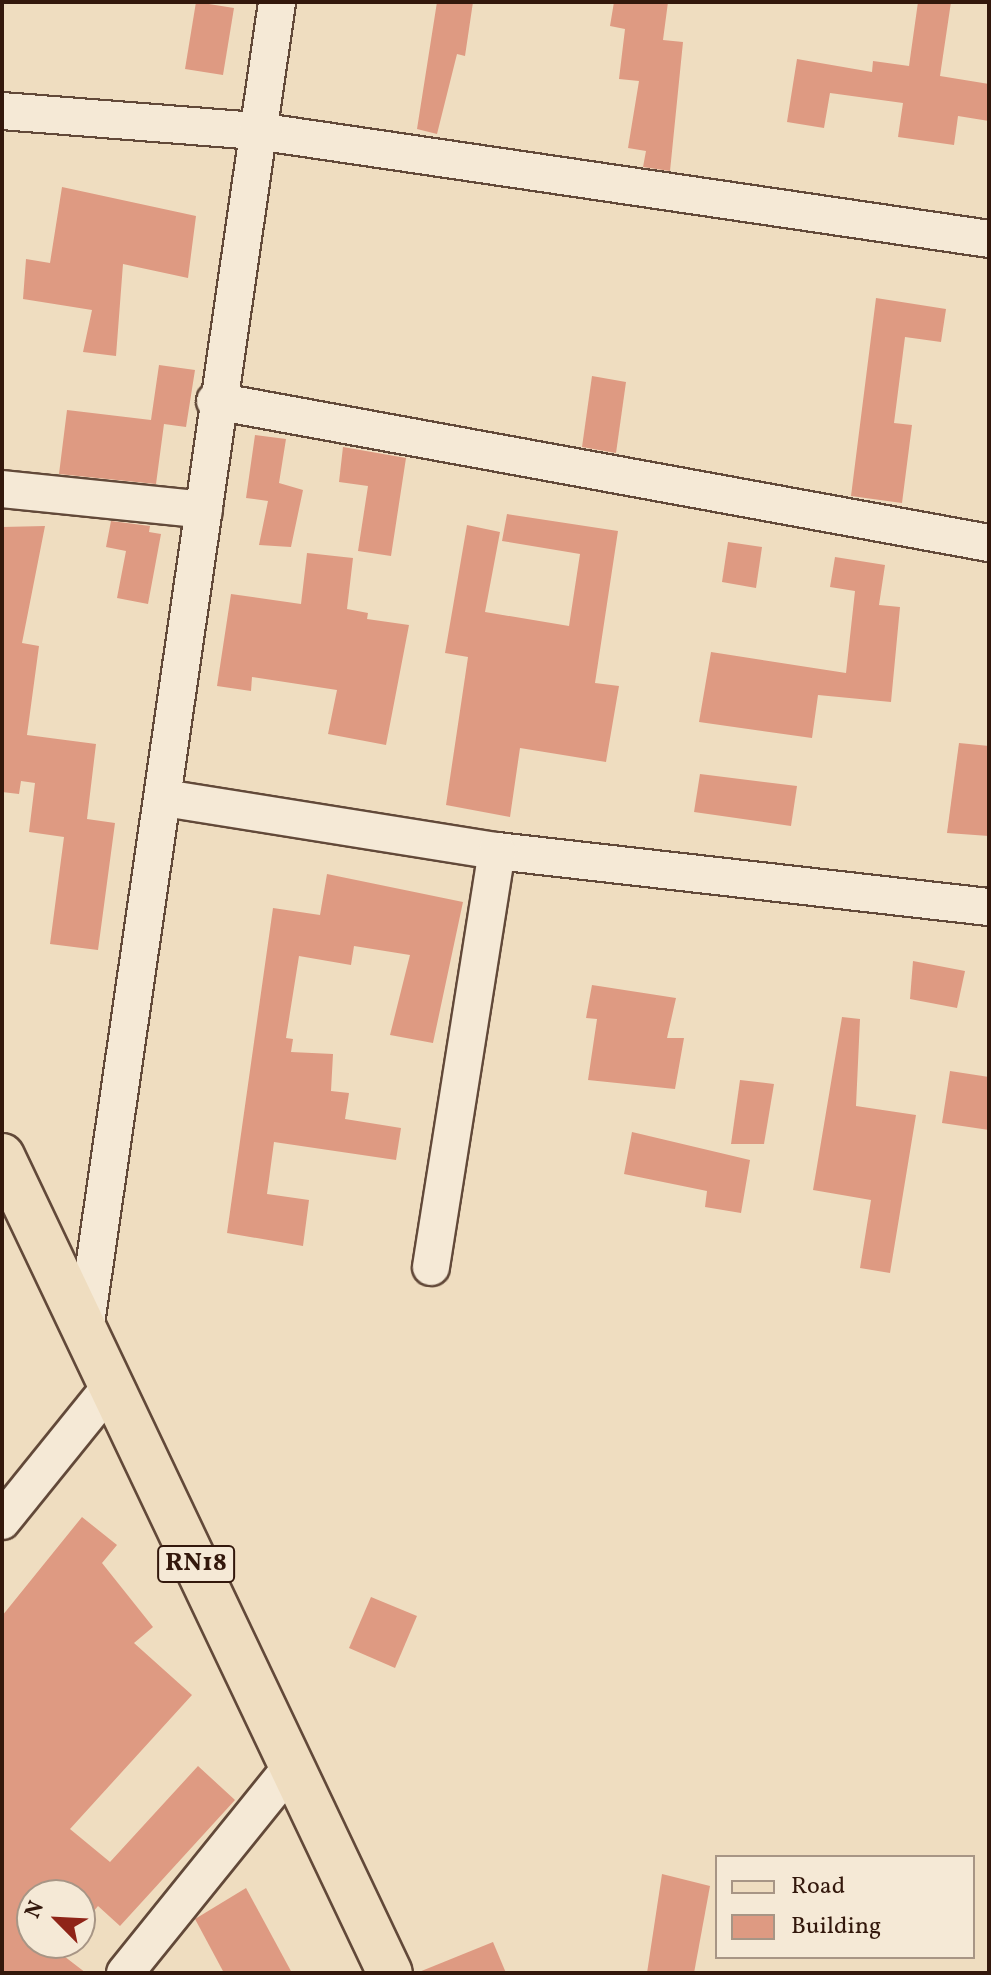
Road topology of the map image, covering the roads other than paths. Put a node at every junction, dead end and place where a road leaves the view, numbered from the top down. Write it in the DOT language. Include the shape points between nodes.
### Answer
graph roads {
  1 [pos="277,2"];
  2 [pos="2,111"];
  3 [pos="257,131"];
  4 [pos="989,239"];
  5 [pos="215,401"];
  6 [pos="2,489"];
  7 [pos="204,510"];
  8 [pos="989,543"];
  9 [pos="165,798"];
  10 [pos="497,851"];
  11 [pos="989,907"];
  12 [pos="2,1156"];
  13 [pos="431,1267"];
  14 [pos="85,1330"];
  15 [pos="111,1386"];
  16 [pos="2,1521"];
  17 [pos="292,1766"];
  18 [pos="125,1973"];
  19 [pos="390,1973"];
  1 -- 3 [label="street"];
  2 -- 3 [label="street"];
  3 -- 4 [label="street"];
  3 -- 5 [label="street"];
  5 -- 7 [label="street"];
  5 -- 8 [label="street"];
  6 -- 7 [label="street"];
  7 -- 9 [label="street"];
  9 -- 10 [label="street"];
  9 -- 14 [label="street"];
  10 -- 11 [label="street"];
  10 -- 13 [label="street"];
  12 -- 14 [label="main road, RN18"];
  14 -- 15 [label="main road, RN18"];
  15 -- 16 [label="street"];
  15 -- 17 [label="main road, RN18"];
  17 -- 18 [label="street"];
  17 -- 19 [label="main road, RN18"];
}
